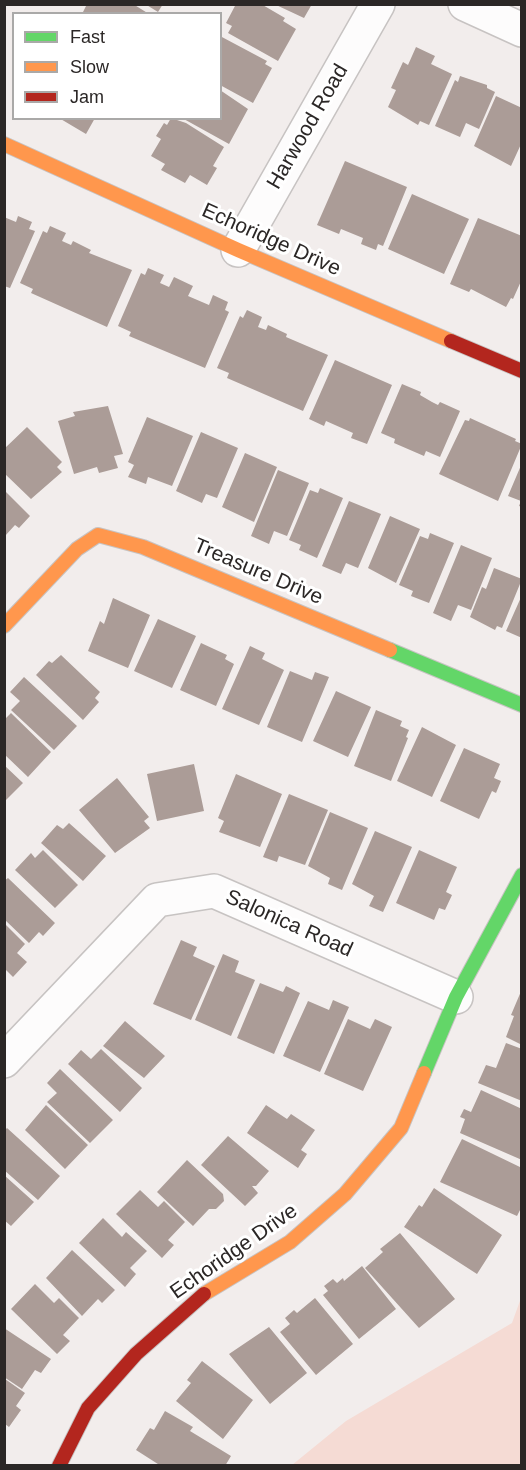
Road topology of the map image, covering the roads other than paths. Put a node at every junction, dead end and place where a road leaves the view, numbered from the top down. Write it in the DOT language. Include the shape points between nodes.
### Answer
graph roads {
  1 [pos="378,4"];
  2 [pos="465,4"];
  3 [pos="522,30"];
  4 [pos="4,144"];
  5 [pos="238,250"];
  6 [pos="522,371"];
  7 [pos="4,626"];
  8 [pos="522,705"];
  9 [pos="522,875"];
  10 [pos="456,997"];
  11 [pos="4,1061"];
  12 [pos="59,1466"];
  1 -- 5 [label="street, Harwood Road"];
  2 -- 3 [label="street"];
  4 -- 5 [label="street, Echoridge Drive"];
  5 -- 6 [label="street, Echoridge Drive"];
  7 -- 8 [label="street, Treasure Drive" via="77,549 98,535 143,547"];
  9 -- 10 [label="street, Echoridge Drive"];
  10 -- 11 [label="street, Salonica Road" via="214,891 157,900"];
  10 -- 12 [label="street, Echoridge Drive" via="401,1128 345,1194 290,1242 206,1292 136,1354 88,1408"];
}
